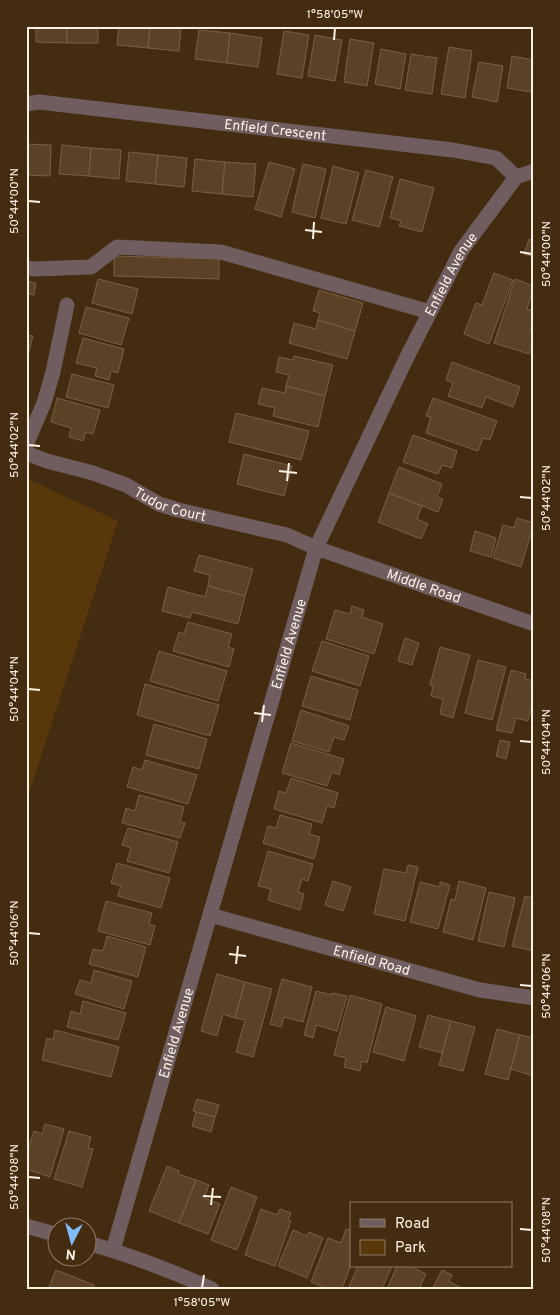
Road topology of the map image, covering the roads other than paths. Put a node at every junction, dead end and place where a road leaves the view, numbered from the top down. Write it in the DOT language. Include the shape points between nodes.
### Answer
graph roads {
  1 [pos="26,104"];
  2 [pos="534,171"];
  3 [pos="516,177"];
  4 [pos="26,268"];
  5 [pos="67,305"];
  6 [pos="430,312"];
  7 [pos="26,445"];
  8 [pos="26,453"];
  9 [pos="316,548"];
  10 [pos="534,624"];
  11 [pos="210,915"];
  12 [pos="534,998"];
  13 [pos="26,1226"];
  14 [pos="48,1232"];
  15 [pos="98,1246"];
  16 [pos="113,1250"];
  17 [pos="212,1289"];
  1 -- 3 [label="street, Enfield Crescent" via="39,102 454,150 496,158"];
  2 -- 3 [label="street"];
  3 -- 6 [label="street, Enfield Avenue" via="461,251"];
  4 -- 6 [label="street" via="91,267 117,247 221,252"];
  5 -- 7 [label="street" via="44,404"];
  6 -- 9 [label="street, Enfield Avenue"];
  8 -- 9 [label="street, Tudor Court" via="126,485 178,510 287,535"];
  9 -- 10 [label="street, Middle Road"];
  9 -- 11 [label="street, Enfield Avenue"];
  11 -- 12 [label="street, Enfield Road" via="480,990"];
  11 -- 16 [label="street, Enfield Avenue"];
  13 -- 14 [label="street"];
  15 -- 16 [label="street"];
  16 -- 17 [label="street"];
}
